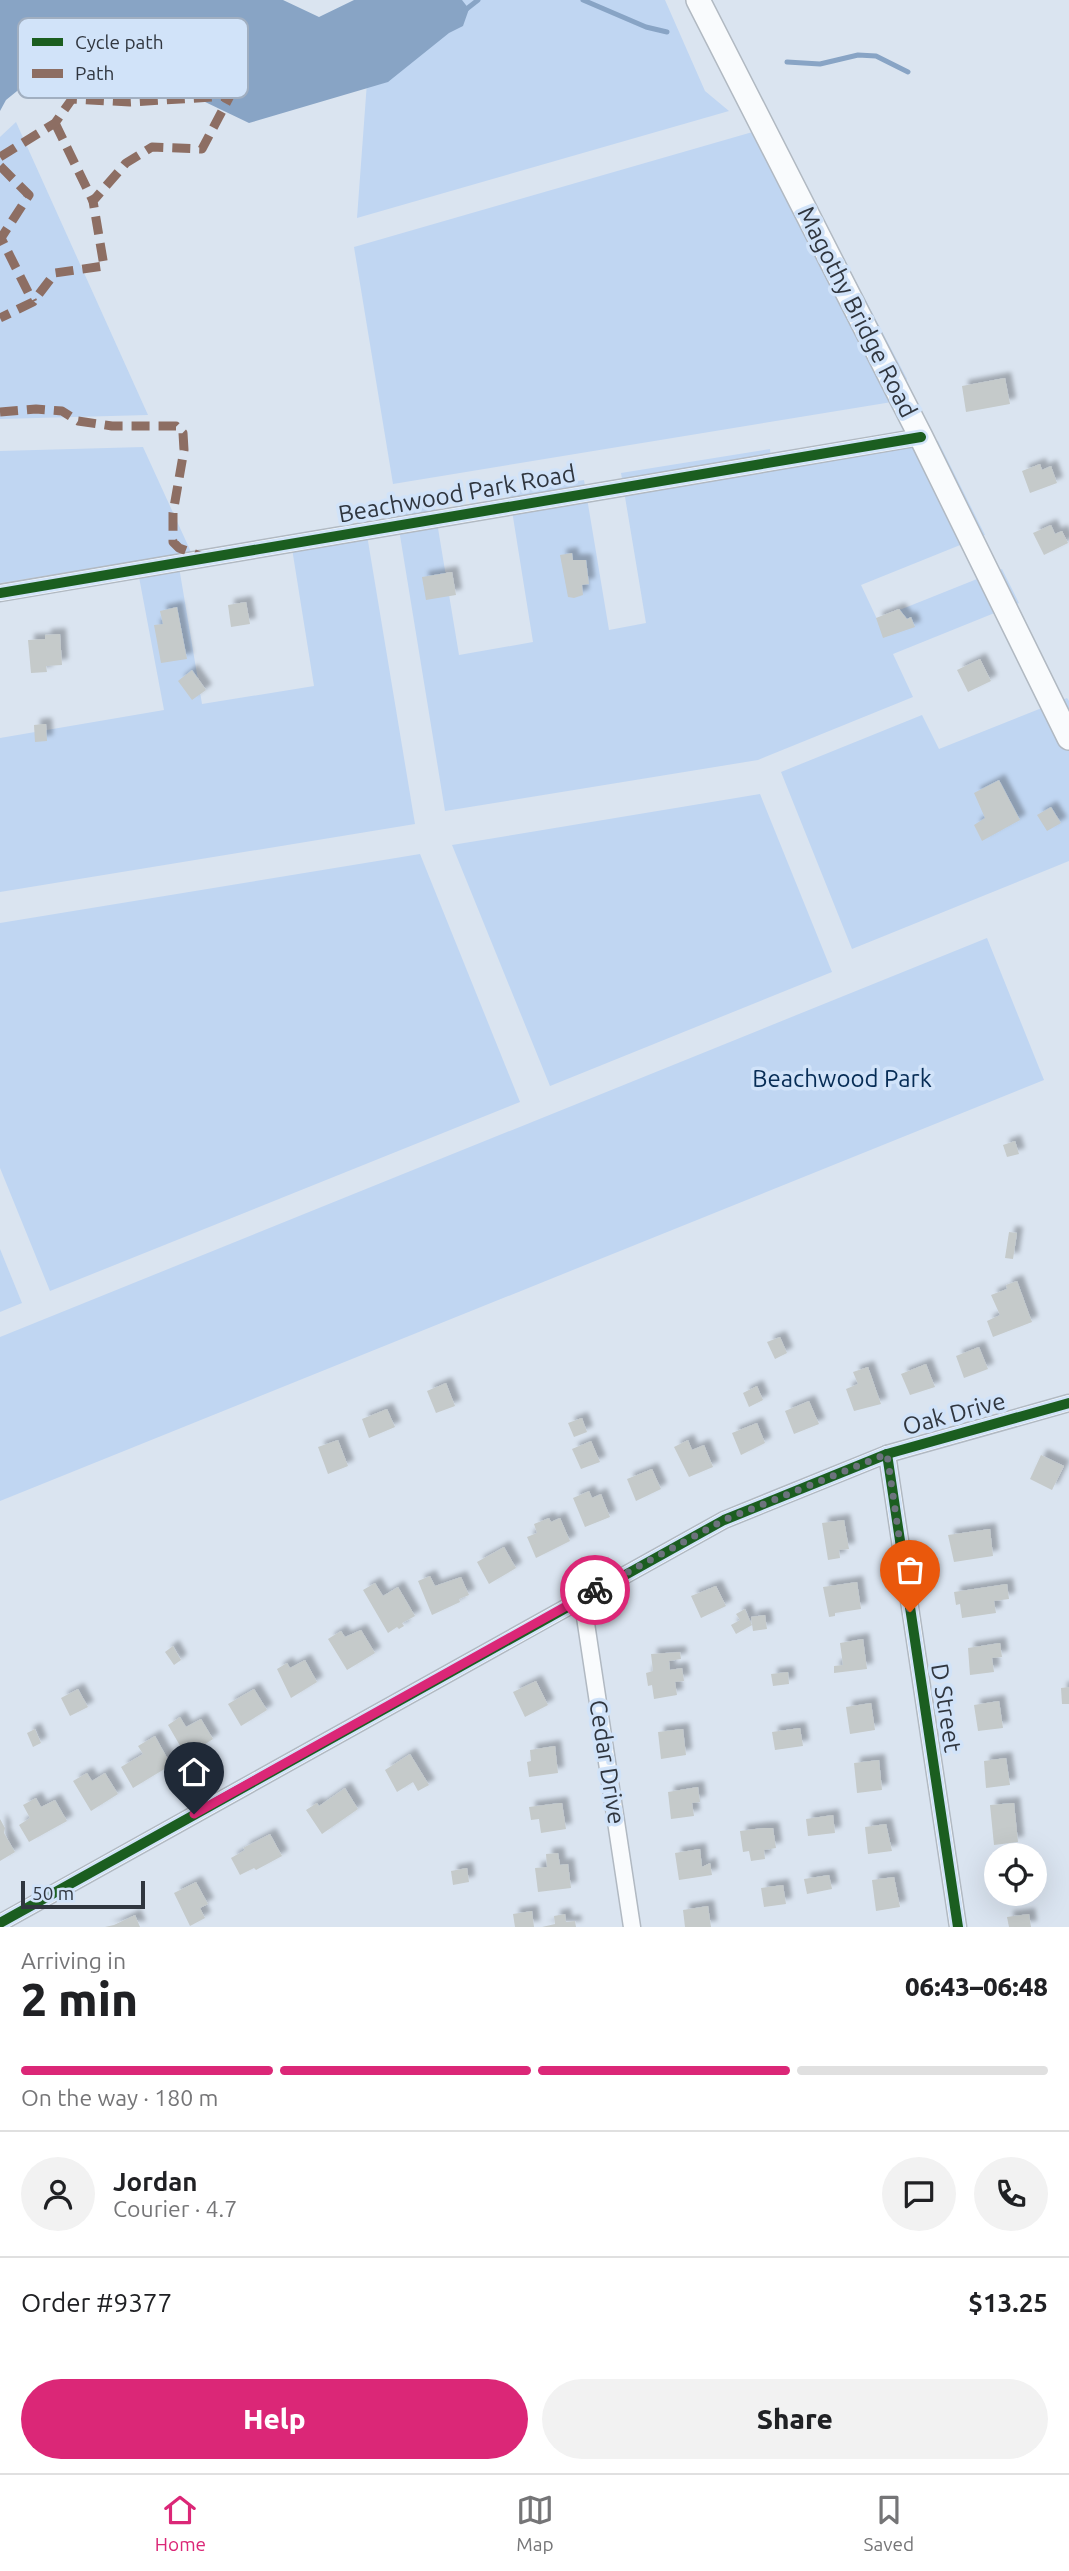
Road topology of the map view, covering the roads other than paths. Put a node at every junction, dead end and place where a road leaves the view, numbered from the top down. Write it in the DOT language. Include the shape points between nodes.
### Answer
graph roads {
  1 [pos="698,0"];
  2 [pos="920,437"];
  3 [pos="0,593"];
  4 [pos="1069,737"];
  5 [pos="1069,1403"];
  6 [pos="887,1454"];
  7 [pos="582,1597"];
  8 [pos="0,1923"];
  9 [pos="632,1927"];
  10 [pos="958,1927"];
  1 -- 2 [label="main road, Magothy Bridge Road"];
  2 -- 3 [label="street, Beachwood Park Road"];
  2 -- 4 [label="main road, Magothy Bridge Road"];
  5 -- 6 [label="street, Oak Drive"];
  6 -- 7 [label="street, Oak Drive" via="724,1520"];
  6 -- 10 [label="street, D Street"];
  7 -- 8 [label="street, Oak Drive"];
  7 -- 9 [label="street, Cedar Drive"];
}
